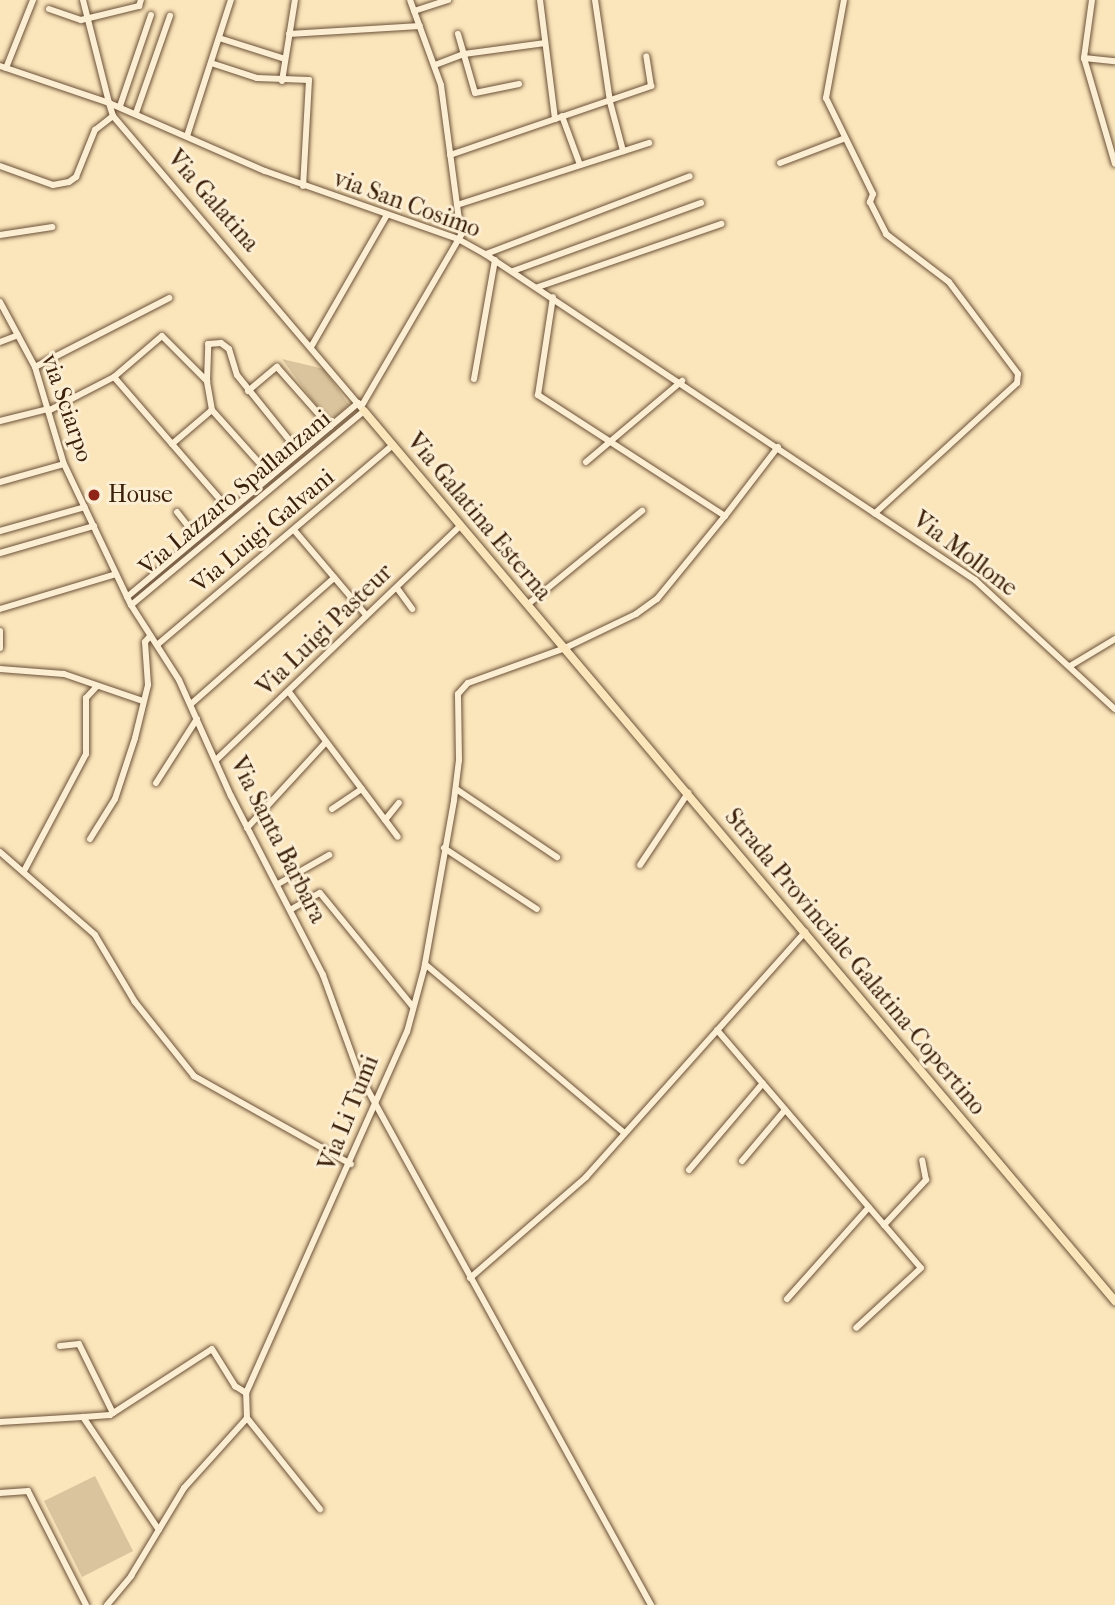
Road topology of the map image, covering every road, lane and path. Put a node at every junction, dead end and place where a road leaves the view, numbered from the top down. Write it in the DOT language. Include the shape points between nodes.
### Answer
graph roads {
  1 [pos="33,0"];
  2 [pos="83,0"];
  3 [pos="141,0"];
  4 [pos="231,0"];
  5 [pos="295,0"];
  6 [pos="410,0"];
  7 [pos="448,0"];
  8 [pos="540,0"];
  9 [pos="595,0"];
  10 [pos="844,0"];
  11 [pos="1092,0"];
  12 [pos="49,9"];
  13 [pos="414,10"];
  14 [pos="150,15"];
  15 [pos="170,16"];
  16 [pos="87,19"];
  17 [pos="420,26"];
  18 [pos="289,34"];
  19 [pos="458,34"];
  20 [pos="219,37"];
  21 [pos="545,43"];
  22 [pos="464,54"];
  23 [pos="646,56"];
  24 [pos="1084,58"];
  25 [pos="285,59"];
  26 [pos="1115,61"];
  27 [pos="211,63"];
  28 [pos="435,65"];
  29 [pos="3,67"];
  30 [pos="282,81"];
  31 [pos="519,84"];
  32 [pos="610,102"];
  33 [pos="109,103"];
  34 [pos="120,106"];
  35 [pos="136,113"];
  36 [pos="113,116"];
  37 [pos="559,117"];
  38 [pos="187,135"];
  39 [pos="843,139"];
  40 [pos="649,143"];
  41 [pos="1113,149"];
  42 [pos="623,151"];
  43 [pos="450,155"];
  44 [pos="780,163"];
  45 [pos="1115,164"];
  46 [pos="580,165"];
  47 [pos="0,166"];
  48 [pos="690,176"];
  49 [pos="303,186"];
  50 [pos="701,203"];
  51 [pos="457,205"];
  52 [pos="387,215"];
  53 [pos="721,224"];
  54 [pos="52,227"];
  55 [pos="0,234"];
  56 [pos="457,239"];
  57 [pos="485,254"];
  58 [pos="495,260"];
  59 [pos="513,271"];
  60 [pos="538,287"];
  61 [pos="553,297"];
  62 [pos="169,299"];
  63 [pos="0,302"];
  64 [pos="18,335"];
  65 [pos="0,342"];
  66 [pos="311,346"];
  67 [pos="35,367"];
  68 [pos="114,377"];
  69 [pos="474,379"];
  70 [pos="207,381"];
  71 [pos="682,381"];
  72 [pos="248,391"];
  73 [pos="361,407"];
  74 [pos="48,410"];
  75 [pos="212,410"];
  76 [pos="0,421"];
  77 [pos="330,427"];
  78 [pos="611,439"];
  79 [pos="172,444"];
  80 [pos="393,445"];
  81 [pos="778,447"];
  82 [pos="299,452"];
  83 [pos="586,462"];
  84 [pos="64,464"];
  85 [pos="271,476"];
  86 [pos="0,482"];
  87 [pos="85,507"];
  88 [pos="230,511"];
  89 [pos="642,511"];
  90 [pos="177,512"];
  91 [pos="875,513"];
  92 [pos="724,516"];
  93 [pos="94,526"];
  94 [pos="460,526"];
  95 [pos="294,530"];
  96 [pos="0,531"];
  97 [pos="197,538"];
  98 [pos="0,553"];
  99 [pos="117,573"];
  100 [pos="334,578"];
  101 [pos="397,588"];
  102 [pos="127,597"];
  103 [pos="131,605"];
  104 [pos="527,605"];
  105 [pos="412,608"];
  106 [pos="0,609"];
  107 [pos="366,615"];
  108 [pos="0,631"];
  109 [pos="150,636"];
  110 [pos="1115,639"];
  111 [pos="157,645"];
  112 [pos="0,648"];
  113 [pos="565,649"];
  114 [pos="1070,666"];
  115 [pos="0,669"];
  116 [pos="97,686"];
  117 [pos="289,692"];
  118 [pos="143,701"];
  119 [pos="191,704"];
  120 [pos="1115,709"];
  121 [pos="197,719"];
  122 [pos="326,742"];
  123 [pos="216,760"];
  124 [pos="156,783"];
  125 [pos="362,789"];
  126 [pos="456,789"];
  127 [pos="688,793"];
  128 [pos="399,803"];
  129 [pos="332,809"];
  130 [pos="384,820"];
  131 [pos="247,828"];
  132 [pos="398,837"];
  133 [pos="90,839"];
  134 [pos="444,848"];
  135 [pos="0,852"];
  136 [pos="329,855"];
  137 [pos="557,857"];
  138 [pos="639,865"];
  139 [pos="24,871"];
  140 [pos="278,884"];
  141 [pos="537,909"];
  142 [pos="290,910"];
  143 [pos="805,932"];
  144 [pos="425,964"];
  145 [pos="412,1006"];
  146 [pos="717,1030"];
  147 [pos="763,1083"];
  148 [pos="373,1102"];
  149 [pos="785,1110"];
  150 [pos="624,1133"];
  151 [pos="922,1160"];
  152 [pos="742,1161"];
  153 [pos="351,1164"];
  154 [pos="689,1170"];
  155 [pos="869,1207"];
  156 [pos="884,1225"];
  157 [pos="470,1278"];
  158 [pos="787,1299"];
  159 [pos="1115,1301"];
  160 [pos="856,1328"];
  161 [pos="60,1346"];
  162 [pos="246,1393"];
  163 [pos="113,1413"];
  164 [pos="83,1417"];
  165 [pos="247,1418"];
  166 [pos="0,1422"];
  167 [pos="0,1493"];
  168 [pos="320,1509"];
  169 [pos="159,1530"];
  170 [pos="86,1605"];
  171 [pos="107,1605"];
  172 [pos="651,1605"];
  1 -- 29 [label="street"];
  2 -- 16 [label="street, Via Galatina"];
  3 -- 16 [label="street" via="139,6"];
  4 -- 20 [label="street"];
  5 -- 18 [label="street"];
  6 -- 13 [label="street"];
  7 -- 13 [label="street"];
  8 -- 21 [label="street"];
  9 -- 32 [label="street"];
  10 -- 39 [label="street" via="826,98"];
  11 -- 24 [label="street"];
  12 -- 16 [label="street"];
  13 -- 17 [label="street"];
  14 -- 34 [label="street"];
  15 -- 35 [label="street"];
  16 -- 33 [label="street, Via Galatina"];
  17 -- 18 [label="street"];
  17 -- 28 [label="street"];
  18 -- 25 [label="street"];
  19 -- 22 [label="street"];
  20 -- 25 [label="street"];
  20 -- 27 [label="street"];
  21 -- 22 [label="street"];
  21 -- 37 [label="street"];
  22 -- 28 [label="street"];
  22 -- 31 [label="street" via="475,93"];
  23 -- 32 [label="street" via="651,86"];
  24 -- 26 [label="street"];
  24 -- 41 [label="street"];
  25 -- 30 [label="street"];
  27 -- 30 [label="street"];
  27 -- 38 [label="street"];
  28 -- 43 [label="street"];
  29 -- 33 [label="street"];
  30 -- 49 [label="street" via="309,80"];
  32 -- 37 [label="street"];
  32 -- 42 [label="street"];
  33 -- 34 [label="street, via San Cosimo"];
  33 -- 36 [label="street, Via Galatina"];
  34 -- 35 [label="street, via San Cosimo"];
  35 -- 38 [label="street, via San Cosimo"];
  36 -- 47 [label="street" via="95,130 76,177 69,182 53,185"];
  36 -- 66 [label="street, Via Galatina"];
  37 -- 43 [label="street"];
  37 -- 46 [label="street"];
  38 -- 49 [label="street, via San Cosimo"];
  39 -- 44 [label="street"];
  39 -- 91 [label="street" via="873,194 870,202 886,234 950,282 1017,374 1017,383"];
  40 -- 42 [label="street"];
  41 -- 45 [label="street"];
  42 -- 46 [label="street"];
  43 -- 51 [label="street"];
  46 -- 51 [label="street"];
  48 -- 57 [label="street"];
  49 -- 52 [label="street, via San Cosimo"];
  50 -- 59 [label="street"];
  51 -- 56 [label="street" via="461,235"];
  52 -- 56 [label="street, via San Cosimo"];
  52 -- 66 [label="street"];
  53 -- 60 [label="street"];
  54 -- 55 [label="street"];
  56 -- 57 [label="street, via San Cosimo"];
  56 -- 73 [label="street"];
  57 -- 58 [label="street, via San Cosimo"];
  58 -- 59 [label="street, via San Cosimo"];
  58 -- 69 [label="street"];
  59 -- 60 [label="street, via San Cosimo"];
  60 -- 61 [label="street, via San Cosimo"];
  61 -- 71 [label="street, via San Cosimo"];
  61 -- 78 [label="street" via="538,396"];
  62 -- 67 [label="street"];
  63 -- 64 [label="street, via Sciarpo"];
  64 -- 65 [label="street"];
  64 -- 67 [label="street, via Sciarpo"];
  66 -- 73 [label="street, Via Galatina"];
  67 -- 74 [label="street, via Sciarpo"];
  68 -- 70 [label="street" via="162,336"];
  68 -- 74 [label="street"];
  68 -- 79 [label="street"];
  70 -- 72 [label="street" via="208,344 221,343 229,349"];
  70 -- 75 [label="street"];
  71 -- 78 [label="street"];
  71 -- 81 [label="street, via San Cosimo"];
  72 -- 77 [label="street" via="277,367"];
  72 -- 82 [label="street"];
  73 -- 77 [label="street, Via Lazzaro Spallanzani"];
  73 -- 80 [label="main road, Via Galatina Esterna"];
  73 -- 103 [label="street, Via Lazzaro Spallanzani"];
  74 -- 76 [label="street"];
  74 -- 84 [label="street, via Sciarpo"];
  75 -- 79 [label="street"];
  75 -- 85 [label="street"];
  77 -- 82 [label="street, Via Lazzaro Spallanzani"];
  78 -- 83 [label="street"];
  78 -- 92 [label="street"];
  79 -- 88 [label="street"];
  80 -- 94 [label="main road, Via Galatina Esterna"];
  80 -- 95 [label="street, Via Luigi Galvani"];
  81 -- 91 [label="street, Via Mollone"];
  81 -- 92 [label="street"];
  82 -- 85 [label="street, Via Lazzaro Spallanzani"];
  84 -- 86 [label="street"];
  84 -- 87 [label="street, via Sciarpo"];
  85 -- 88 [label="street, Via Lazzaro Spallanzani"];
  87 -- 93 [label="street, via Sciarpo"];
  87 -- 96 [label="street"];
  88 -- 97 [label="street, Via Lazzaro Spallanzani"];
  89 -- 104 [label="street"];
  90 -- 97 [label="street"];
  91 -- 114 [label="street, Via Mollone" via="975,580"];
  92 -- 113 [label="street" via="657,598 636,614"];
  93 -- 98 [label="street"];
  93 -- 99 [label="street, via Sciarpo"];
  94 -- 101 [label="street, Via Luigi Pasteur"];
  94 -- 104 [label="main road, Via Galatina Esterna"];
  95 -- 100 [label="street"];
  95 -- 111 [label="street, Via Luigi Galvani"];
  97 -- 102 [label="street, Via Lazzaro Spallanzani"];
  99 -- 102 [label="street, via Sciarpo"];
  99 -- 106 [label="street"];
  100 -- 107 [label="street"];
  100 -- 119 [label="street"];
  101 -- 105 [label="street"];
  101 -- 107 [label="street, Via Luigi Pasteur"];
  102 -- 103 [label="street, via Sciarpo"];
  103 -- 109 [label="street, Via Santa Barbara"];
  104 -- 113 [label="main road, Via Galatina Esterna"];
  107 -- 117 [label="street, Via Luigi Pasteur"];
  108 -- 112 [label="street"];
  109 -- 111 [label="street, Via Santa Barbara"];
  109 -- 118 [label="street" via="145,642 148,685"];
  110 -- 114 [label="street"];
  111 -- 119 [label="street, Via Santa Barbara"];
  113 -- 126 [label="street, Via Li Tumi" via="462,687 458,694"];
  113 -- 127 [label="main road, Strada Provinciale Galatina-Copertino"];
  114 -- 120 [label="street, Via Mollone"];
  115 -- 116 [label="street" via="64,674"];
  116 -- 118 [label="street"];
  116 -- 139 [label="street" via="86,698 86,754"];
  117 -- 122 [label="street"];
  117 -- 123 [label="street, Via Luigi Pasteur"];
  118 -- 133 [label="street" via="122,780"];
  119 -- 121 [label="street, Via Santa Barbara"];
  121 -- 123 [label="street, Via Santa Barbara"];
  121 -- 124 [label="street"];
  122 -- 125 [label="street"];
  122 -- 131 [label="street"];
  123 -- 131 [label="street, Via Santa Barbara"];
  125 -- 129 [label="street"];
  125 -- 130 [label="street"];
  126 -- 134 [label="street, Via Li Tumi"];
  126 -- 137 [label="street"];
  127 -- 138 [label="street"];
  127 -- 143 [label="main road, Strada Provinciale Galatina-Copertino"];
  128 -- 130 [label="street"];
  130 -- 132 [label="street"];
  131 -- 140 [label="street, Via Santa Barbara"];
  134 -- 141 [label="street"];
  134 -- 144 [label="street, Via Li Tumi"];
  135 -- 139 [label="street"];
  136 -- 140 [label="street"];
  139 -- 153 [label="street" via="95,935 135,1002 194,1076"];
  140 -- 142 [label="street, Via Santa Barbara"];
  142 -- 145 [label="street" via="320,893"];
  142 -- 148 [label="street, Via Santa Barbara" via="323,975"];
  143 -- 146 [label="street"];
  143 -- 159 [label="main road, Strada Provinciale Galatina-Copertino"];
  144 -- 145 [label="street, Via Li Tumi"];
  144 -- 150 [label="street"];
  145 -- 148 [label="street, Via Li Tumi" via="407,1032"];
  146 -- 147 [label="street"];
  146 -- 150 [label="street"];
  147 -- 149 [label="street"];
  147 -- 154 [label="street"];
  148 -- 153 [label="street, Via Li Tumi" via="369,1124"];
  148 -- 157 [label="street, Via Santa Barbara"];
  149 -- 152 [label="street"];
  149 -- 155 [label="street"];
  150 -- 157 [label="street" via="586,1177"];
  151 -- 156 [label="street" via="926,1180"];
  153 -- 162 [label="street, Via Li Tumi"];
  155 -- 156 [label="street"];
  155 -- 158 [label="street"];
  156 -- 160 [label="street" via="921,1268"];
  157 -- 172 [label="street, Via Santa Barbara"];
  161 -- 163 [label="street" via="79,1344"];
  162 -- 163 [label="street" via="235,1386 212,1349"];
  162 -- 165 [label="street, Via Li Tumi"];
  163 -- 164 [label="street"];
  164 -- 166 [label="street"];
  164 -- 169 [label="street"];
  165 -- 168 [label="street"];
  165 -- 169 [label="street" via="184,1488"];
  167 -- 170 [label="street" via="28,1491"];
  169 -- 171 [label="street" via="131,1577"];
}
